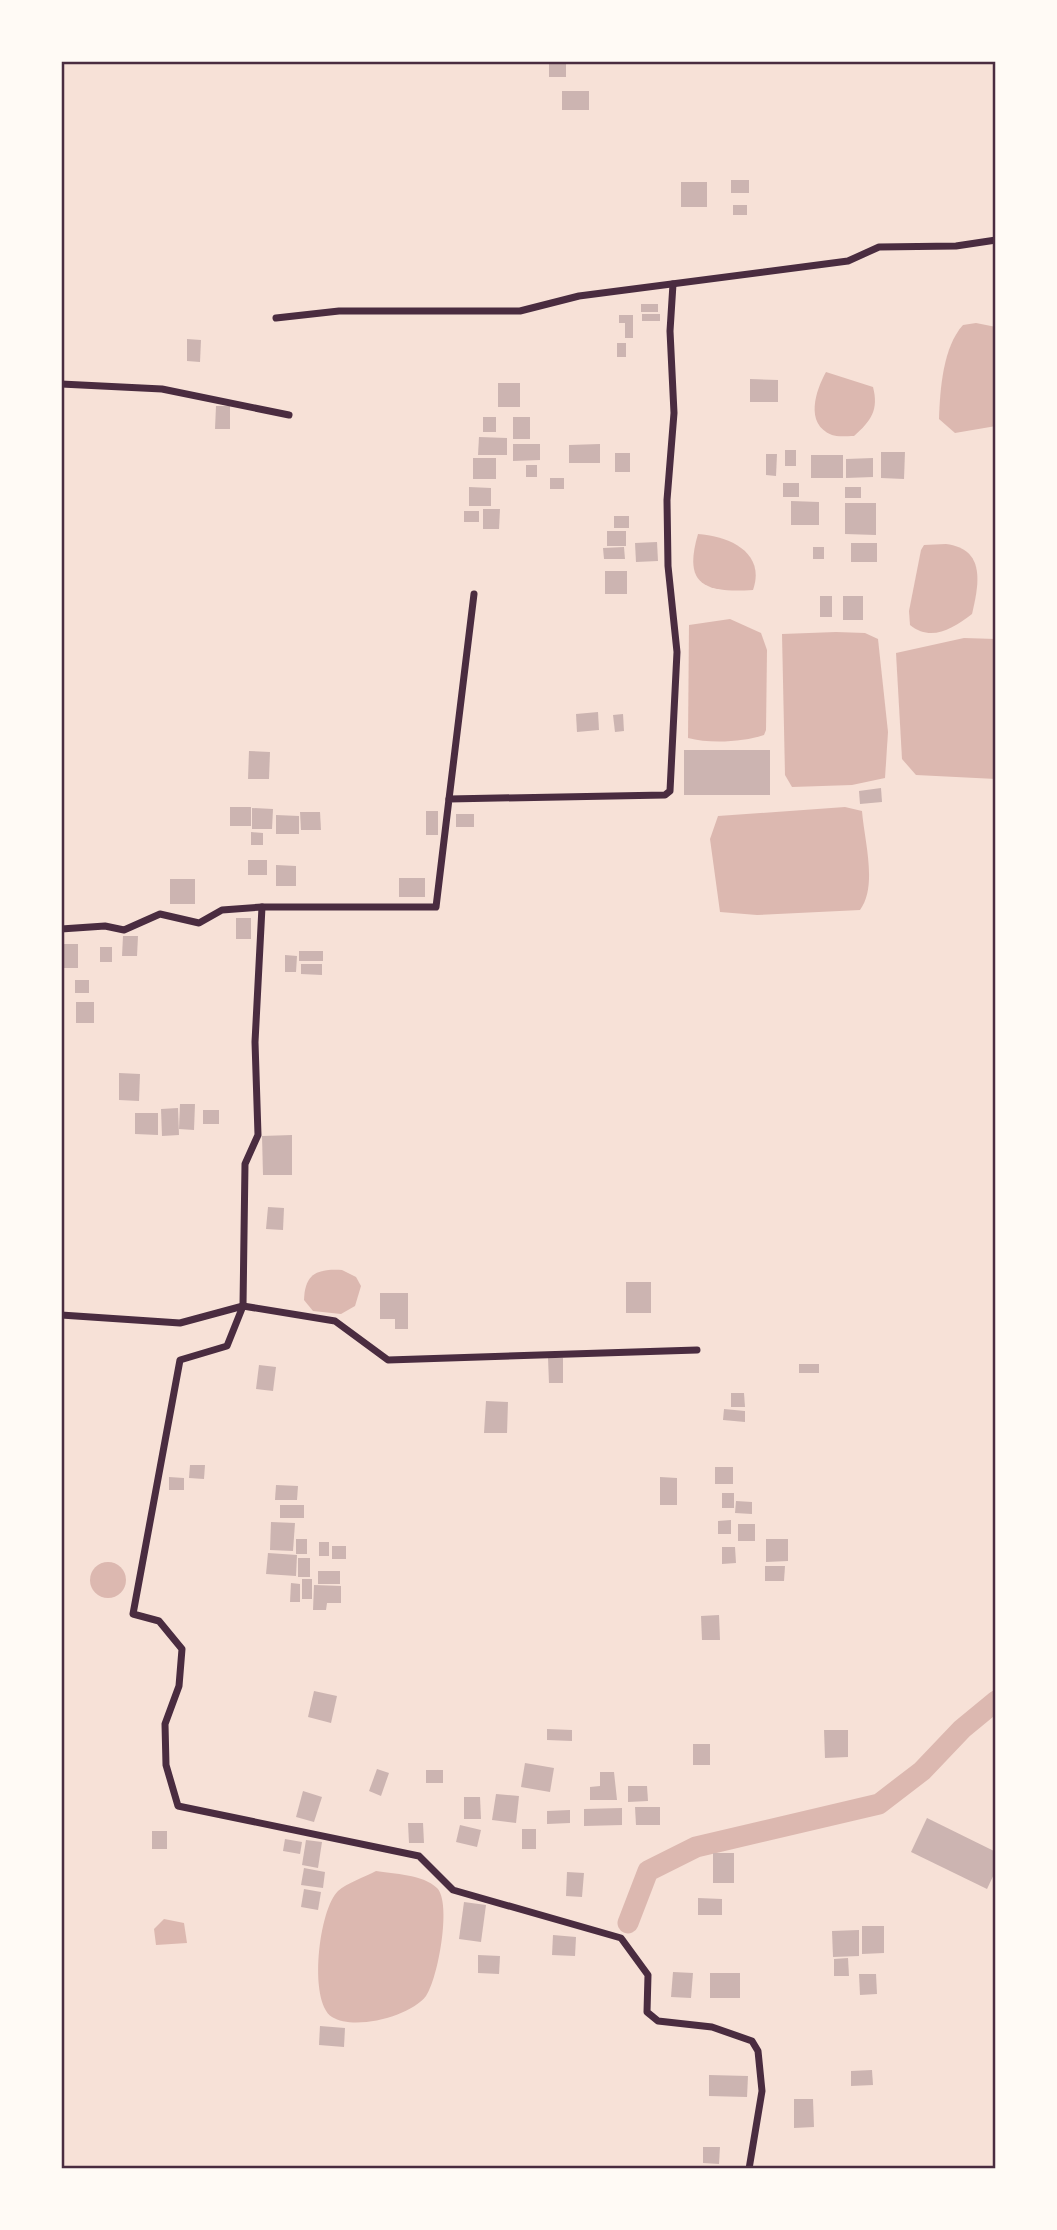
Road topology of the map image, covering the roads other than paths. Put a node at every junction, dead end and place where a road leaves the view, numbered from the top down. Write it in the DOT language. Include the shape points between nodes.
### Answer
graph roads {
  1 [pos="996,240"];
  2 [pos="673,284"];
  3 [pos="276,318"];
  4 [pos="61,384"];
  5 [pos="289,415"];
  6 [pos="474,594"];
  7 [pos="449,799"];
  8 [pos="262,906"];
  9 [pos="61,929"];
  10 [pos="243,1306"];
  11 [pos="61,1315"];
  12 [pos="697,1350"];
  13 [pos="749,2169"];
  1 -- 2 [label="street" via="956,246 879,247 848,261"];
  2 -- 3 [label="street" via="579,296 520,311 339,312"];
  2 -- 7 [label="street" via="674,413 667,553 677,652 670,791 665,795"];
  4 -- 5 [label="street" via="162,389"];
  6 -- 7 [label="street"];
  7 -- 8 [label="street" via="436,907"];
  8 -- 9 [label="street" via="222,910 199,923 160,914 124,930 104,926"];
  8 -- 10 [label="street" via="256,1042 258,1135 245,1164"];
  10 -- 11 [label="street" via="180,1323"];
  10 -- 12 [label="street" via="335,1321 388,1360"];
  10 -- 13 [label="street" via="227,1346 180,1360 133,1614 159,1621 182,1648 179,1686 165,1724 166,1765 178,1806 419,1856 453,1890 621,1938 648,1975 647,2012 658,2021 712,2026 752,2041 758,2050 762,2091"];
}
